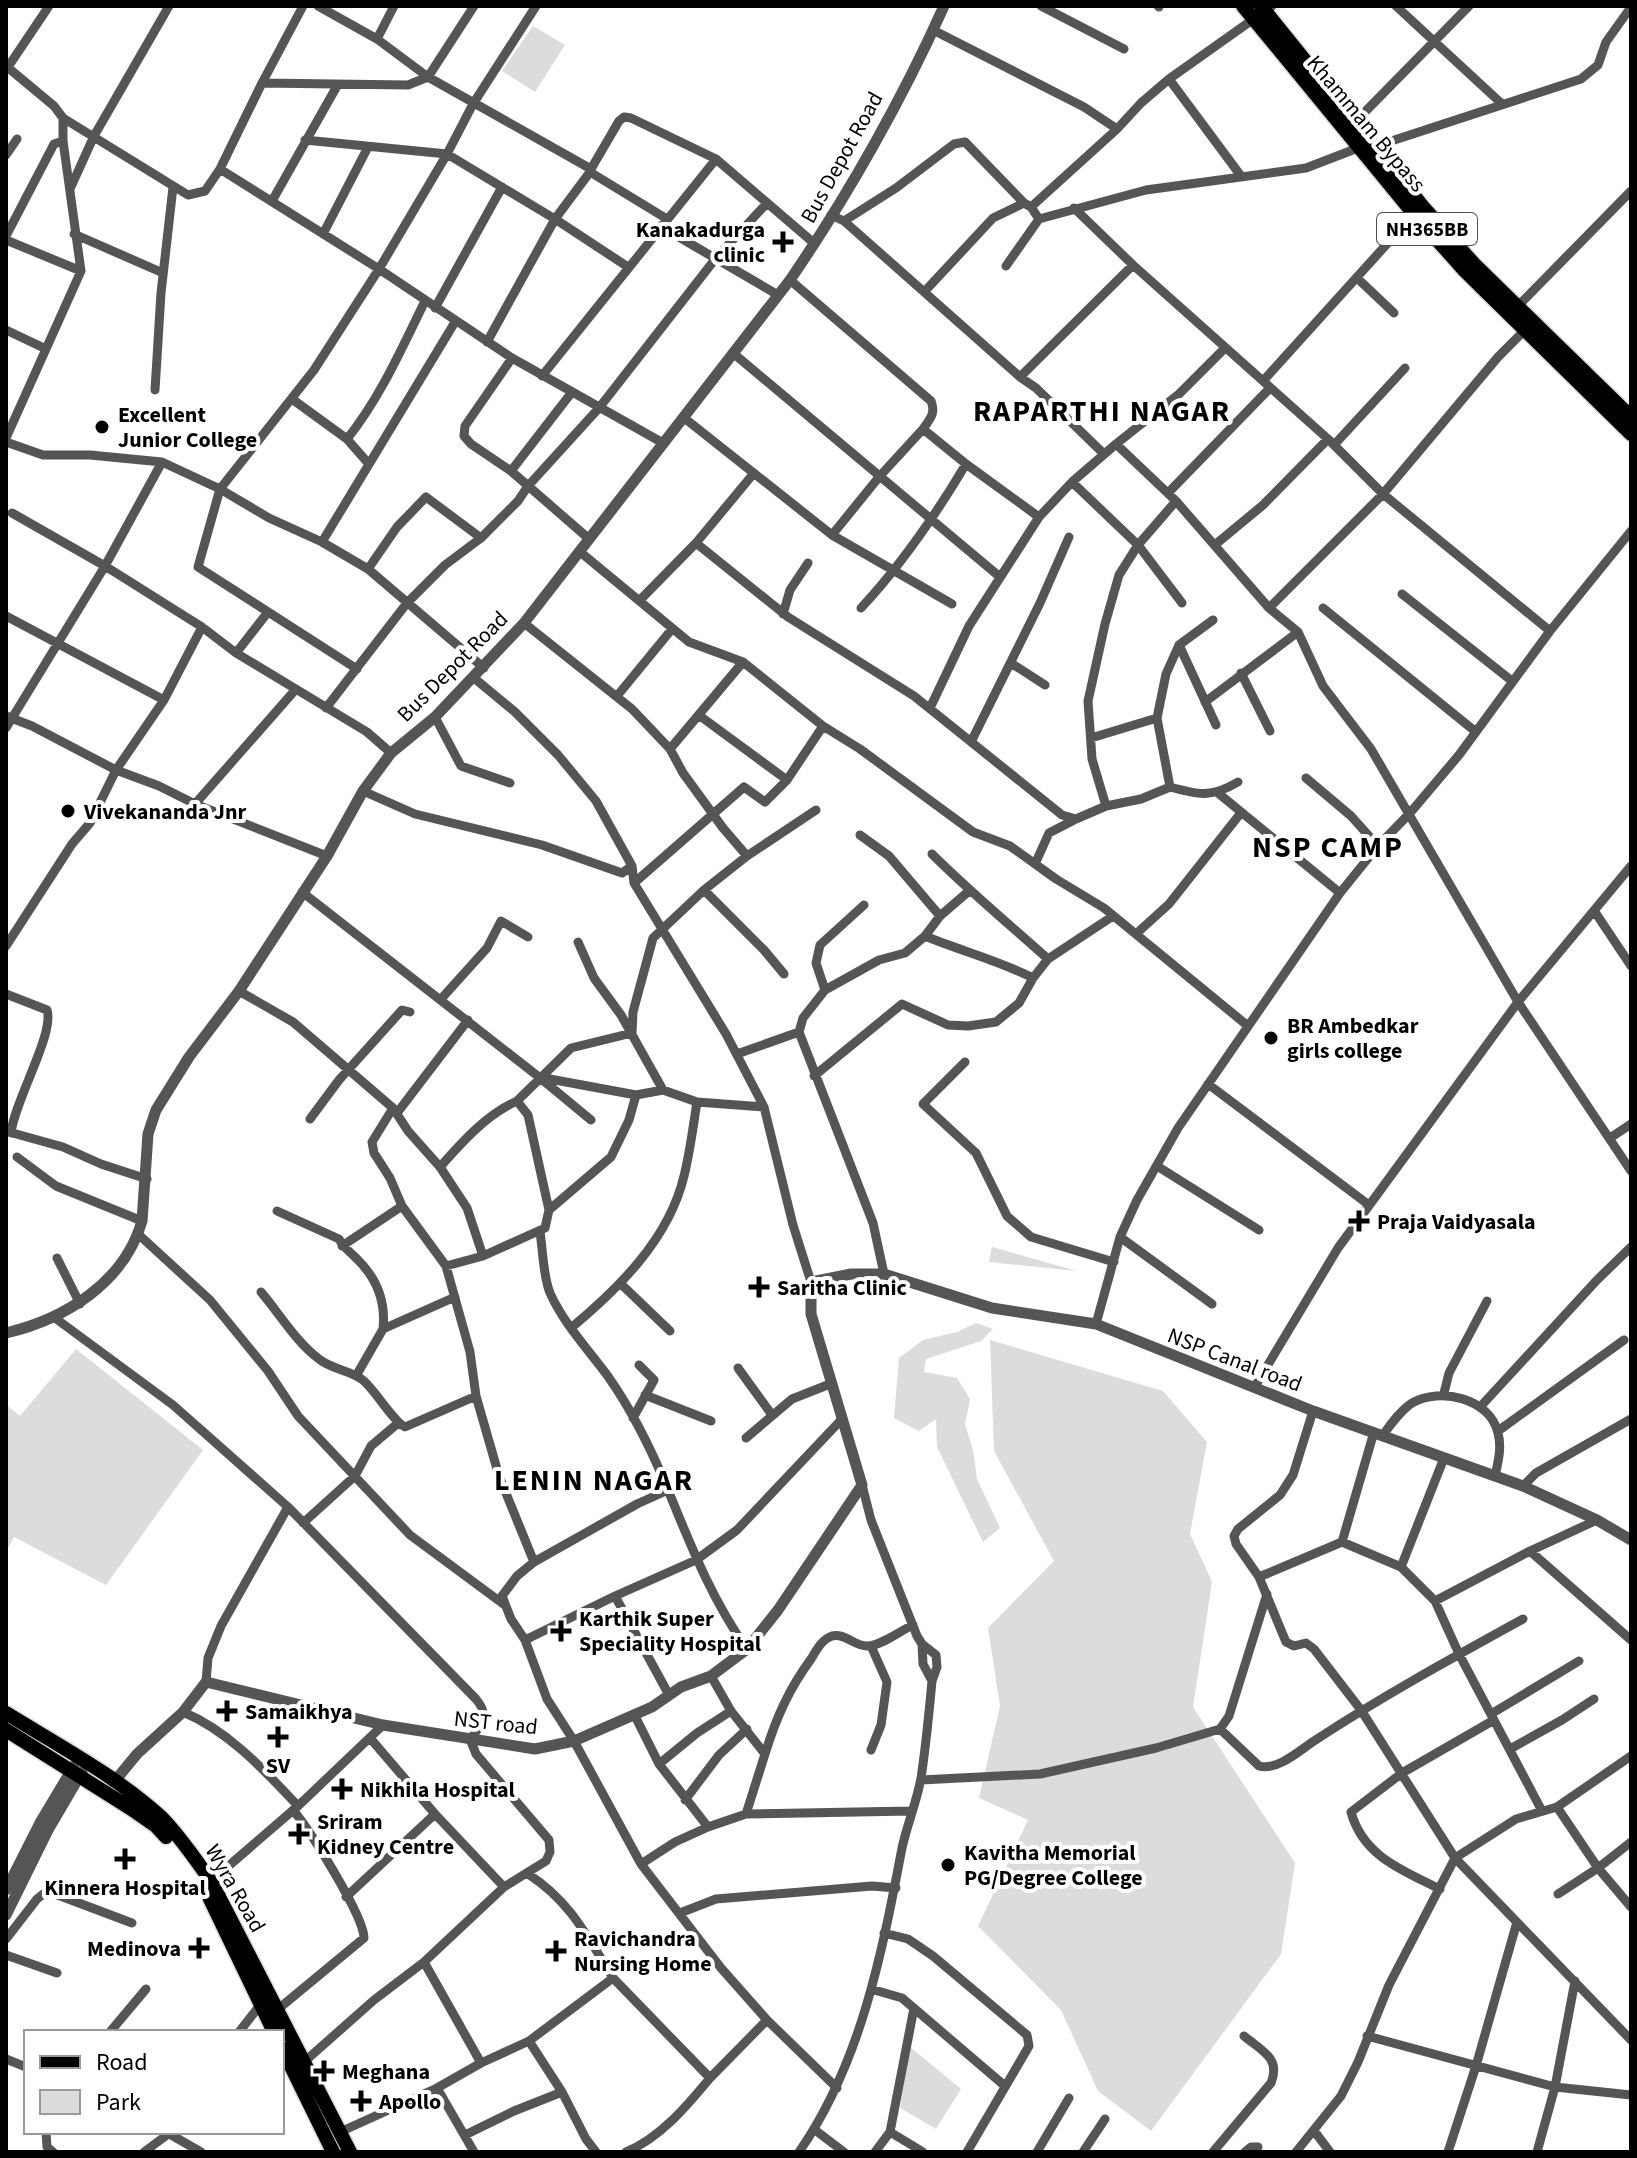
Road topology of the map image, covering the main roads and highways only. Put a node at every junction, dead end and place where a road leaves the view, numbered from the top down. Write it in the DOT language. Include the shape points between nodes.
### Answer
graph roads {
  1 [pos="1243,6"];
  2 [pos="1264,11"];
  3 [pos="1366,147"];
  4 [pos="1631,417"];
  5 [pos="1631,434"];
  6 [pos="6,1713"];
  7 [pos="6,1730"];
  8 [pos="79,1768"];
  9 [pos="245,1960"];
  10 [pos="273,2030"];
  11 [pos="284,2052"];
  12 [pos="333,2152"];
  13 [pos="350,2152"];
  1 -- 2 [label="main road, Khammam Bypass / NH365BB"];
  2 -- 3 [label="main road, Khammam Bypass / NH365BB"];
  2 -- 3 [label="main road, Khammam Bypass / NH365BB" via="1354,123"];
  3 -- 4 [label="main road, Khammam Bypass / NH365BB"];
  3 -- 5 [label="main road, Khammam Bypass / NH365BB" via="1414,214 1465,271"];
  6 -- 8 [label="main road, Wyra Road"];
  7 -- 8 [label="main road, Wyra Road"];
  8 -- 9 [label="main road, Wyra Road" via="156,1826 174,1846"];
  8 -- 9 [label="main road, Wyra Road" via="114,1782 161,1818 211,1881"];
  9 -- 10 [label="main road, Wyra Road"];
  9 -- 13 [label="main road, Wyra Road" via="277,2010"];
  11 -- 12 [label="main road"];
}
